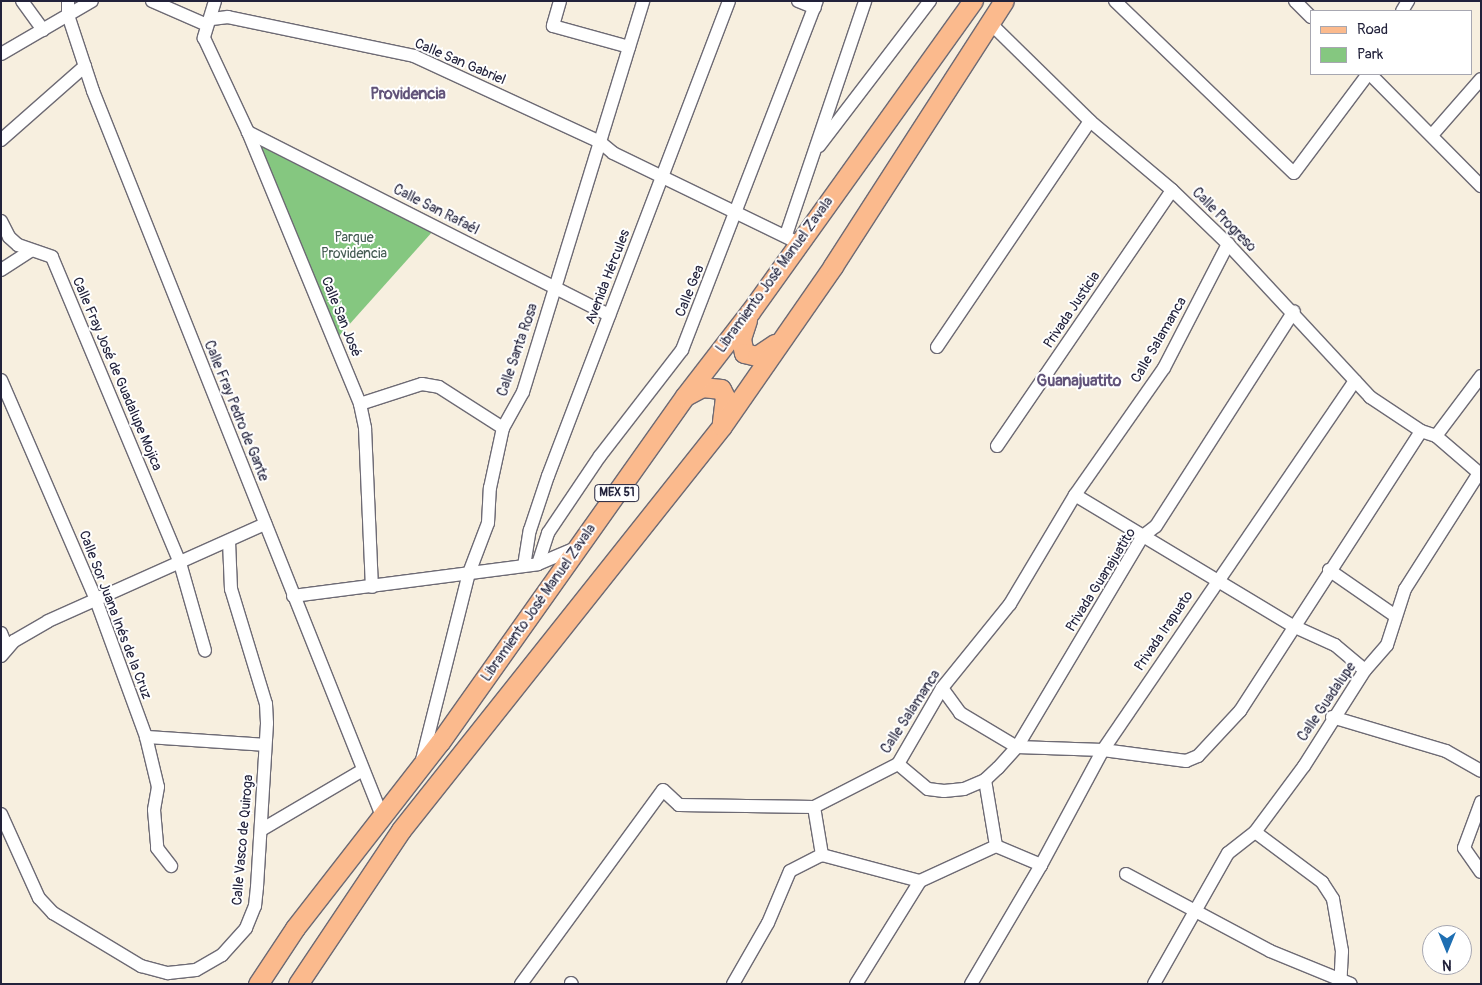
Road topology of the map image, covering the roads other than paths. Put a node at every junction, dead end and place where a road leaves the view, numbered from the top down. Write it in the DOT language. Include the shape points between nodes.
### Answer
graph roads {
  1 [pos="22,1"];
  2 [pos="68,1"];
  3 [pos="92,1"];
  4 [pos="152,1"];
  5 [pos="215,1"];
  6 [pos="560,1"];
  7 [pos="643,1"];
  8 [pos="729,1"];
  9 [pos="798,1"];
  10 [pos="865,1"];
  11 [pos="930,1"];
  12 [pos="973,1"];
  13 [pos="1004,1"];
  14 [pos="1115,1"];
  15 [pos="1295,1"];
  16 [pos="816,5"];
  17 [pos="68,16"];
  18 [pos="1310,16"];
  19 [pos="210,22"];
  20 [pos="989,22"];
  21 [pos="43,30"];
  22 [pos="629,47"];
  23 [pos="1,54"];
  24 [pos="85,66"];
  25 [pos="1368,75"];
  26 [pos="1370,75"];
  27 [pos="1481,80"];
  28 [pos="1090,121"];
  29 [pos="248,132"];
  30 [pos="1432,135"];
  31 [pos="1,140"];
  32 [pos="600,142"];
  33 [pos="812,154"];
  34 [pos="662,176"];
  35 [pos="1481,186"];
  36 [pos="1172,190"];
  37 [pos="738,213"];
  38 [pos="1,221"];
  39 [pos="793,239"];
  40 [pos="1228,244"];
  41 [pos="30,251"];
  42 [pos="1,270"];
  43 [pos="555,287"];
  44 [pos="750,312"];
  45 [pos="1294,312"];
  46 [pos="609,315"];
  47 [pos="786,334"];
  48 [pos="937,347"];
  49 [pos="1481,376"];
  50 [pos="1,380"];
  51 [pos="1356,381"];
  52 [pos="685,396"];
  53 [pos="360,404"];
  54 [pos="722,426"];
  55 [pos="503,428"];
  56 [pos="1421,431"];
  57 [pos="1436,436"];
  58 [pos="997,446"];
  59 [pos="1480,474"];
  60 [pos="1075,495"];
  61 [pos="265,524"];
  62 [pos="1143,536"];
  63 [pos="230,541"];
  64 [pos="580,546"];
  65 [pos="180,563"];
  66 [pos="538,564"];
  67 [pos="524,566"];
  68 [pos="1329,570"];
  69 [pos="469,572"];
  70 [pos="1216,580"];
  71 [pos="372,586"];
  72 [pos="293,596"];
  73 [pos="96,600"];
  74 [pos="1394,615"];
  75 [pos="1293,626"];
  76 [pos="1,633"];
  77 [pos="205,651"];
  78 [pos="4,652"];
  79 [pos="1365,670"];
  80 [pos="942,688"];
  81 [pos="1332,717"];
  82 [pos="146,737"];
  83 [pos="266,746"];
  84 [pos="1017,747"];
  85 [pos="1103,750"];
  86 [pos="898,764"];
  87 [pos="420,768"];
  88 [pos="363,770"];
  89 [pos="1481,772"];
  90 [pos="985,780"];
  91 [pos="1481,802"];
  92 [pos="814,808"];
  93 [pos="1,814"];
  94 [pos="382,816"];
  95 [pos="260,830"];
  96 [pos="1255,832"];
  97 [pos="996,846"];
  98 [pos="822,855"];
  99 [pos="1041,865"];
  100 [pos="171,866"];
  101 [pos="1478,870"];
  102 [pos="1126,874"];
  103 [pos="920,881"];
  104 [pos="1195,911"];
  105 [pos="1344,982"];
  106 [pos="258,984"];
  107 [pos="298,984"];
  108 [pos="521,984"];
  109 [pos="733,984"];
  110 [pos="856,984"];
  111 [pos="971,984"];
  112 [pos="1154,984"];
  1 -- 21 [label="street"];
  2 -- 17 [label="street, Calle Fray Pedro de Gante"];
  3 -- 17 [label="street"];
  4 -- 19 [label="street, Calle San Gabriel"];
  5 -- 19 [label="street, Calle San José"];
  6 -- 22 [label="street" via="553,26"];
  7 -- 22 [label="street, Calle Santa Rosa"];
  8 -- 34 [label="street, Avenida Hércules"];
  9 -- 16 [label="street"];
  10 -- 33 [label="street"];
  11 -- 33 [label="street"];
  12 -- 39 [label="main road, Libramiento José Manuel Zavala / MEX 51"];
  13 -- 20 [label="main road, Libramiento José Manuel Zavala / MEX 51"];
  14 -- 25 [label="street" via="1294,174"];
  15 -- 18 [label="street"];
  16 -- 37 [label="street, Calle Gea"];
  17 -- 21 [label="street"];
  17 -- 24 [label="street, Calle Fray Pedro de Gante"];
  19 -- 29 [label="street, Calle San José" via="204,38"];
  19 -- 32 [label="street, Calle San Gabriel" via="228,17 414,56"];
  20 -- 28 [label="street, Calle Progreso"];
  20 -- 47 [label="main road, Libramiento José Manuel Zavala / MEX 51"];
  21 -- 23 [label="street"];
  22 -- 32 [label="street, Calle Santa Rosa"];
  24 -- 31 [label="street"];
  24 -- 61 [label="street, Calle Fray Pedro de Gante"];
  26 -- 30 [label="street"];
  27 -- 30 [label="street"];
  28 -- 36 [label="street, Calle Progreso"];
  28 -- 48 [label="street"];
  29 -- 43 [label="street, Calle San Rafaél"];
  29 -- 53 [label="street, Calle San José"];
  30 -- 35 [label="street"];
  32 -- 34 [label="street, Calle San Gabriel" via="613,153"];
  32 -- 43 [label="street, Calle Santa Rosa"];
  33 -- 39 [label="street"];
  34 -- 37 [label="street, Calle San Gabriel"];
  34 -- 46 [label="street, Avenida Hércules"];
  36 -- 40 [label="street, Calle Progreso"];
  36 -- 58 [label="street, Privada Justicia"];
  37 -- 39 [label="street, Calle San Gabriel"];
  37 -- 66 [label="street, Calle Gea" via="682,350 600,456 548,533"];
  38 -- 41 [label="street, Calle Fray José de Guadalupe Mojica" via="9,237"];
  39 -- 44 [label="main road, Libramiento José Manuel Zavala / MEX 51"];
  40 -- 45 [label="street, Calle Progreso"];
  40 -- 60 [label="street, Calle Salamanca" via="1164,368"];
  41 -- 42 [label="street"];
  41 -- 65 [label="street, Calle Fray José de Guadalupe Mojica" via="52,258"];
  43 -- 46 [label="street, Calle San Rafaél"];
  43 -- 55 [label="street, Calle Santa Rosa" via="523,392"];
  44 -- 47 [label="main road" via="741,339 741,347 750,356 765,352"];
  44 -- 52 [label="main road, Libramiento José Manuel Zavala / MEX 51"];
  45 -- 51 [label="street, Calle Progreso"];
  45 -- 62 [label="street, Privada Guanajuatito" via="1156,526"];
  46 -- 67 [label="street, Avenida Hércules" via="530,530"];
  47 -- 54 [label="main road, Libramiento José Manuel Zavala / MEX 51"];
  49 -- 57 [label="street"];
  50 -- 73 [label="street, Calle Sor Juana Inés de la Cruz"];
  51 -- 56 [label="street, Calle Progreso" via="1370,397"];
  51 -- 70 [label="street, Privada Irapuato"];
  52 -- 54 [label="main road" via="702,387 721,389 725,397"];
  52 -- 64 [label="main road, Libramiento José Manuel Zavala / MEX 51"];
  53 -- 55 [label="street" via="422,384 439,388"];
  53 -- 71 [label="street, Calle San José" via="365,428"];
  54 -- 107 [label="main road, Libramiento José Manuel Zavala / MEX 51" via="400,830"];
  55 -- 69 [label="street, Calle Santa Rosa" via="490,488 488,523"];
  56 -- 57 [label="street, Calle Progreso"];
  56 -- 68 [label="street"];
  57 -- 59 [label="street, Calle Guadalupe"];
  59 -- 74 [label="street, Calle Guadalupe" via="1405,589"];
  60 -- 62 [label="street"];
  60 -- 80 [label="street, Calle Salamanca" via="1010,604"];
  61 -- 63 [label="street"];
  61 -- 72 [label="street, Calle Fray Pedro de Gante"];
  62 -- 70 [label="street"];
  62 -- 84 [label="street, Privada Guanajuatito"];
  63 -- 65 [label="street"];
  63 -- 83 [label="street, Calle Vasco de Quiroga" via="231,589 266,704"];
  64 -- 66 [label="street"];
  64 -- 87 [label="main road, Libramiento José Manuel Zavala / MEX 51"];
  65 -- 73 [label="street"];
  65 -- 77 [label="street, Calle Fray José de Guadalupe Mojica"];
  66 -- 67 [label="street"];
  67 -- 69 [label="street"];
  68 -- 74 [label="street"];
  68 -- 75 [label="street"];
  69 -- 71 [label="street"];
  69 -- 87 [label="street, Calle Santa Rosa"];
  70 -- 75 [label="street"];
  70 -- 85 [label="street, Privada Irapuato"];
  71 -- 72 [label="street"];
  72 -- 88 [label="street, Calle Fray Pedro de Gante"];
  73 -- 78 [label="street" via="48,621 14,641"];
  73 -- 82 [label="street, Calle Sor Juana Inés de la Cruz"];
  74 -- 79 [label="street, Calle Guadalupe" via="1387,645"];
  75 -- 79 [label="street" via="1335,645"];
  75 -- 85 [label="street" via="1240,711 1198,756 1186,761"];
  76 -- 78 [label="street"];
  79 -- 81 [label="street, Calle Guadalupe"];
  80 -- 84 [label="street" via="960,713"];
  80 -- 86 [label="street, Calle Salamanca"];
  81 -- 89 [label="street" via="1446,751"];
  81 -- 96 [label="street, Calle Guadalupe" via="1304,766"];
  82 -- 83 [label="street"];
  82 -- 100 [label="street, Calle Sor Juana Inés de la Cruz" via="158,787 154,810 157,848"];
  83 -- 95 [label="street, Calle Vasco de Quiroga"];
  84 -- 85 [label="street"];
  84 -- 90 [label="street, Privada Guanajuatito"];
  85 -- 99 [label="street, Privada Irapuato"];
  86 -- 90 [label="street, Privada Guanajuatito" via="928,789 964,789"];
  86 -- 92 [label="street, Calle Salamanca"];
  87 -- 94 [label="main road, Libramiento José Manuel Zavala / MEX 51"];
  88 -- 94 [label="street, Calle Fray Pedro de Gante"];
  88 -- 95 [label="street"];
  90 -- 97 [label="street"];
  91 -- 101 [label="street" via="1464,848"];
  92 -- 98 [label="street"];
  92 -- 108 [label="street, Calle Salamanca" via="679,805 663,790"];
  93 -- 95 [label="street, Calle Vasco de Quiroga" via="39,898 53,913 141,966 168,973 196,970 222,955 246,928 255,906"];
  94 -- 106 [label="main road, Libramiento José Manuel Zavala / MEX 51" via="295,928"];
  96 -- 104 [label="street, Calle Guadalupe" via="1228,853"];
  96 -- 105 [label="street" via="1322,882 1333,899"];
  97 -- 99 [label="street"];
  97 -- 103 [label="street"];
  98 -- 103 [label="street"];
  98 -- 109 [label="street" via="790,871 768,923"];
  99 -- 111 [label="street, Privada Irapuato"];
  102 -- 104 [label="street"];
  103 -- 110 [label="street"];
  104 -- 105 [label="street" via="1270,951"];
  104 -- 112 [label="street, Calle Guadalupe"];
}
